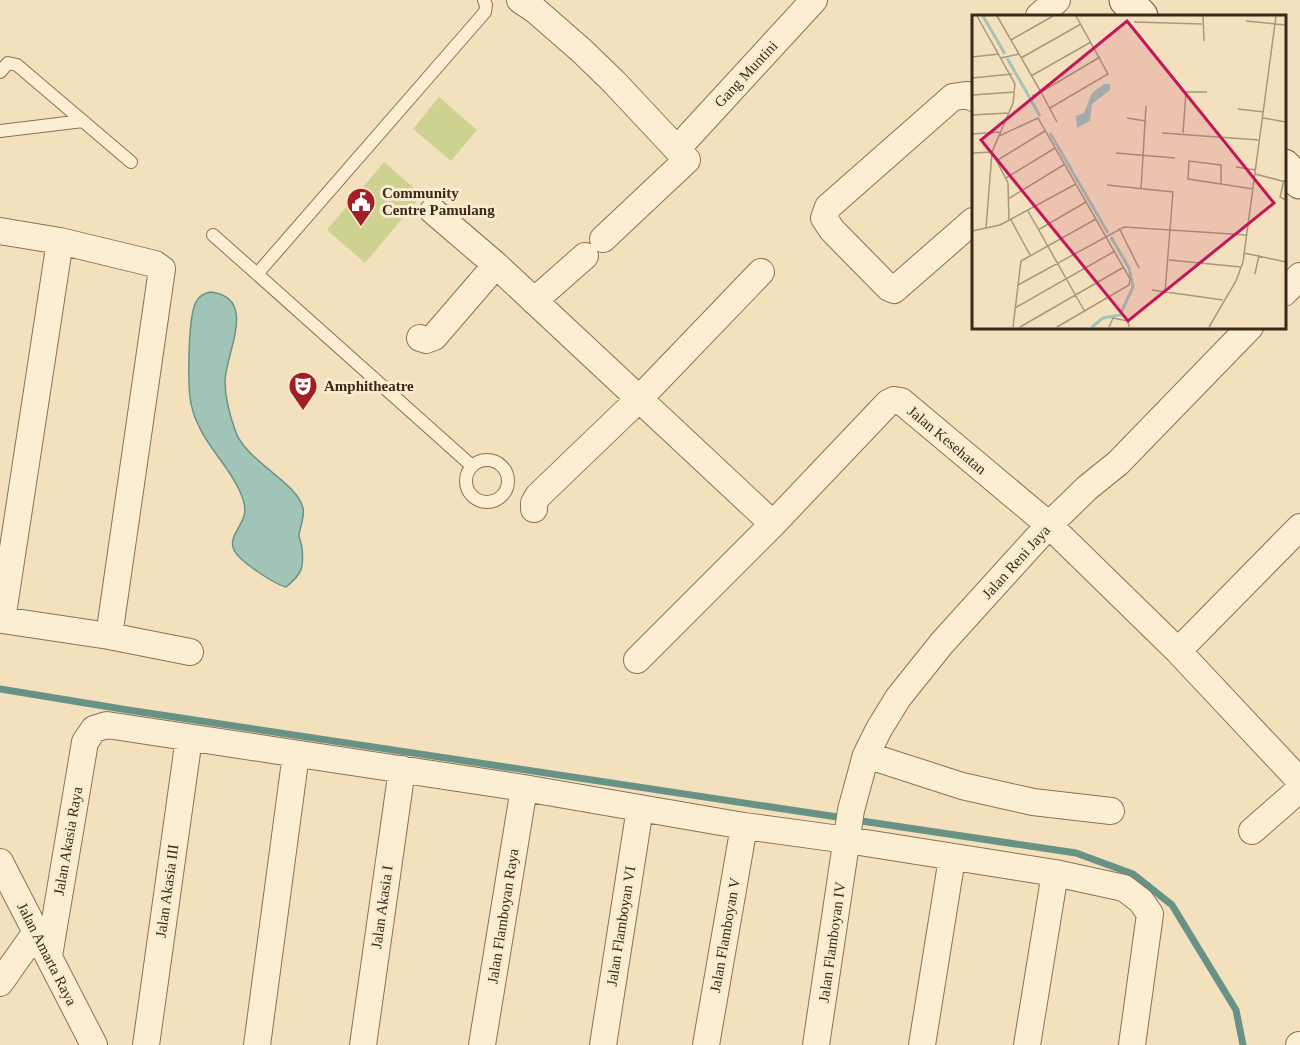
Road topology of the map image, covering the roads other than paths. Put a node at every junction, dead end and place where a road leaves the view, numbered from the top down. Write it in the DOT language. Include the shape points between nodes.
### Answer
graph roads {
  1 [pos="484,0"];
  2 [pos="520,0"];
  3 [pos="814,0"];
  4 [pos="1057,0"];
  5 [pos="1126,0"];
  6 [pos="1040,15"];
  7 [pos="1141,15"];
  8 [pos="0,72"];
  9 [pos="972,97"];
  10 [pos="83,122"];
  11 [pos="0,131"];
  12 [pos="677,149"];
  13 [pos="131,162"];
  14 [pos="1285,166"];
  15 [pos="1300,182"];
  16 [pos="433,212"];
  17 [pos="972,222"];
  18 [pos="0,231"];
  19 [pos="213,235"];
  20 [pos="60,241"];
  21 [pos="496,265"];
  22 [pos="761,272"];
  23 [pos="257,274"];
  24 [pos="1300,276"];
  25 [pos="1285,292"];
  26 [pos="534,301"];
  27 [pos="1249,328"];
  28 [pos="420,338"];
  29 [pos="639,399"];
  30 [pos="472,466"];
  31 [pos="534,509"];
  32 [pos="773,524"];
  33 [pos="1049,525"];
  34 [pos="1300,527"];
  35 [pos="1,623"];
  36 [pos="109,636"];
  37 [pos="1178,651"];
  38 [pos="190,652"];
  39 [pos="637,660"];
  40 [pos="189,738"];
  41 [pos="296,754"];
  42 [pos="866,755"];
  43 [pos="402,770"];
  44 [pos="1300,781"];
  45 [pos="524,788"];
  46 [pos="1300,789"];
  47 [pos="640,808"];
  48 [pos="1111,811"];
  49 [pos="744,826"];
  50 [pos="1252,831"];
  51 [pos="847,840"];
  52 [pos="952,858"];
  53 [pos="0,862"];
  54 [pos="1055,873"];
  55 [pos="36,932"];
  56 [pos="49,956"];
  57 [pos="0,983"];
  58 [pos="95,1044"];
  59 [pos="146,1045"];
  60 [pos="256,1045"];
  61 [pos="363,1045"];
  62 [pos="482,1045"];
  63 [pos="603,1045"];
  64 [pos="706,1045"];
  65 [pos="816,1045"];
  66 [pos="922,1045"];
  67 [pos="1027,1045"];
  68 [pos="1132,1045"];
  1 -- 23 [label="lane" via="485,12"];
  2 -- 12 [label="street" via="582,51"];
  3 -- 12 [label="street, Gang Muntini"];
  4 -- 6 [label="street"];
  5 -- 7 [label="main road"];
  8 -- 10 [label="lane" via="8,63 17,65"];
  9 -- 17 [label="street" via="953,97 828,207 825,219 893,290"];
  10 -- 11 [label="lane"];
  10 -- 13 [label="lane"];
  12 -- 26 [label="street" via="687,162"];
  14 -- 15 [label="main road"];
  16 -- 21 [label="street"];
  18 -- 20 [label="street"];
  19 -- 23 [label="lane"];
  20 -- 35 [label="street"];
  20 -- 36 [label="street" via="162,269"];
  21 -- 26 [label="street"];
  21 -- 28 [label="street" via="434,337"];
  22 -- 29 [label="street"];
  23 -- 30 [label="lane"];
  24 -- 25 [label="street"];
  26 -- 29 [label="street"];
  27 -- 33 [label="street, Jalan Reni Jaya" via="1118,463"];
  29 -- 31 [label="street" via="538,496"];
  29 -- 32 [label="street"];
  32 -- 33 [label="street, Jalan Kesehatan" via="894,400 901,401"];
  32 -- 39 [label="street"];
  33 -- 37 [label="street"];
  33 -- 42 [label="street, Jalan Reni Jaya" via="942,643 898,698"];
  34 -- 37 [label="street"];
  35 -- 36 [label="street"];
  36 -- 38 [label="street"];
  37 -- 44 [label="street"];
  40 -- 41 [label="street"];
  40 -- 56 [label="street, Jalan Akasia Raya" via="106,725 94,729 85,742"];
  40 -- 59 [label="street, Jalan Akasia III"];
  41 -- 43 [label="street"];
  41 -- 60 [label="street"];
  42 -- 48 [label="street" via="962,786 1033,802"];
  42 -- 51 [label="street, Jalan Reni Jaya"];
  43 -- 45 [label="street"];
  43 -- 61 [label="street, Jalan Akasia I"];
  45 -- 47 [label="street"];
  45 -- 62 [label="street, Jalan Flamboyan Raya"];
  46 -- 50 [label="street"];
  47 -- 49 [label="street"];
  47 -- 63 [label="street, Jalan Flamboyan VI"];
  49 -- 51 [label="street"];
  49 -- 64 [label="street, Jalan Flamboyan V"];
  51 -- 52 [label="street"];
  51 -- 65 [label="street, Jalan Flamboyan IV"];
  52 -- 54 [label="street"];
  52 -- 66 [label="street"];
  53 -- 55 [label="street, Jalan Amarta Raya"];
  54 -- 67 [label="street"];
  54 -- 68 [label="street" via="1124,888 1150,914"];
  55 -- 56 [label="street, Jalan Amarta Raya"];
  55 -- 57 [label="street"];
  56 -- 58 [label="street, Jalan Amarta Raya"];
}
